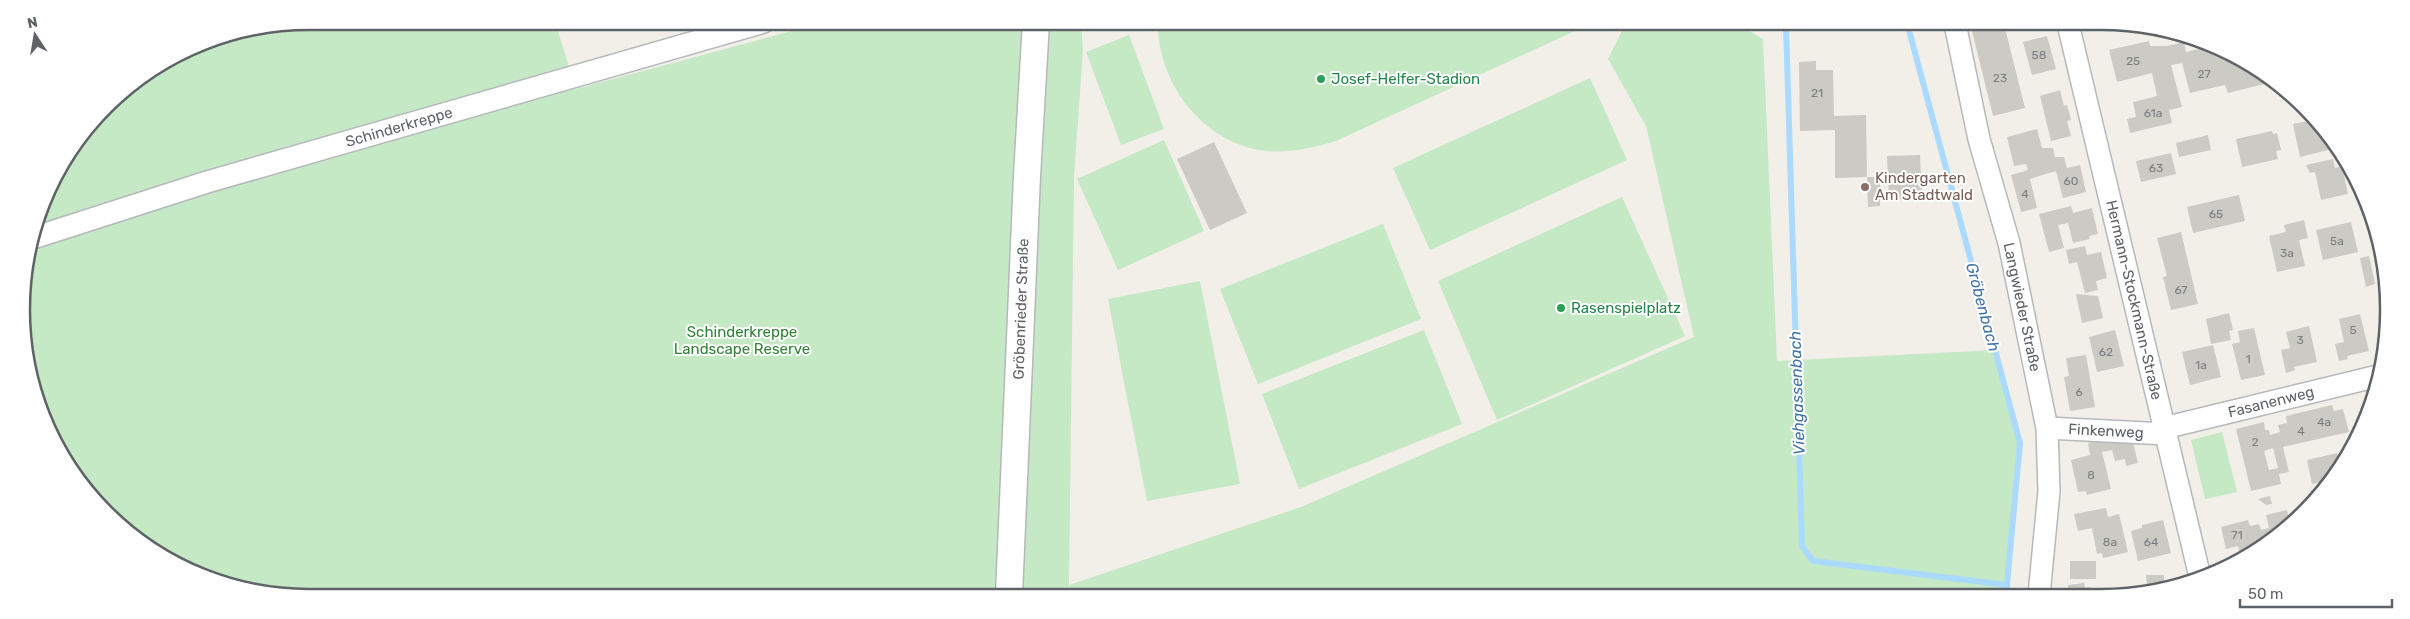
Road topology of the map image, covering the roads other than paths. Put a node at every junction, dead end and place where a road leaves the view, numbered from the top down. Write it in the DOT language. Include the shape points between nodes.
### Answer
graph roads {
  1 [pos="1036,30"];
  2 [pos="1956,30"];
  3 [pos="2069,30"];
  4 [pos="698,31"];
  5 [pos="40,236"];
  6 [pos="2371,378"];
  7 [pos="2047,428"];
  8 [pos="2165,431"];
  9 [pos="2199,571"];
  10 [pos="1010,589"];
  11 [pos="2039,589"];
  1 -- 10 [label="street, Gröbenrieder Straße"];
  2 -- 7 [label="street, Langwieder Straße" via="1979,139 2009,243"];
  3 -- 8 [label="street, Hermann-Stockmann-Straße"];
  4 -- 5 [label="street, Schinderkreppe"];
  6 -- 8 [label="street, Fasanenweg"];
  7 -- 8 [label="street, Finkenweg"];
  7 -- 11 [label="street, Langwieder Straße" via="2049,492"];
  8 -- 9 [label="street, Hermann-Stockmann-Straße"];
}
